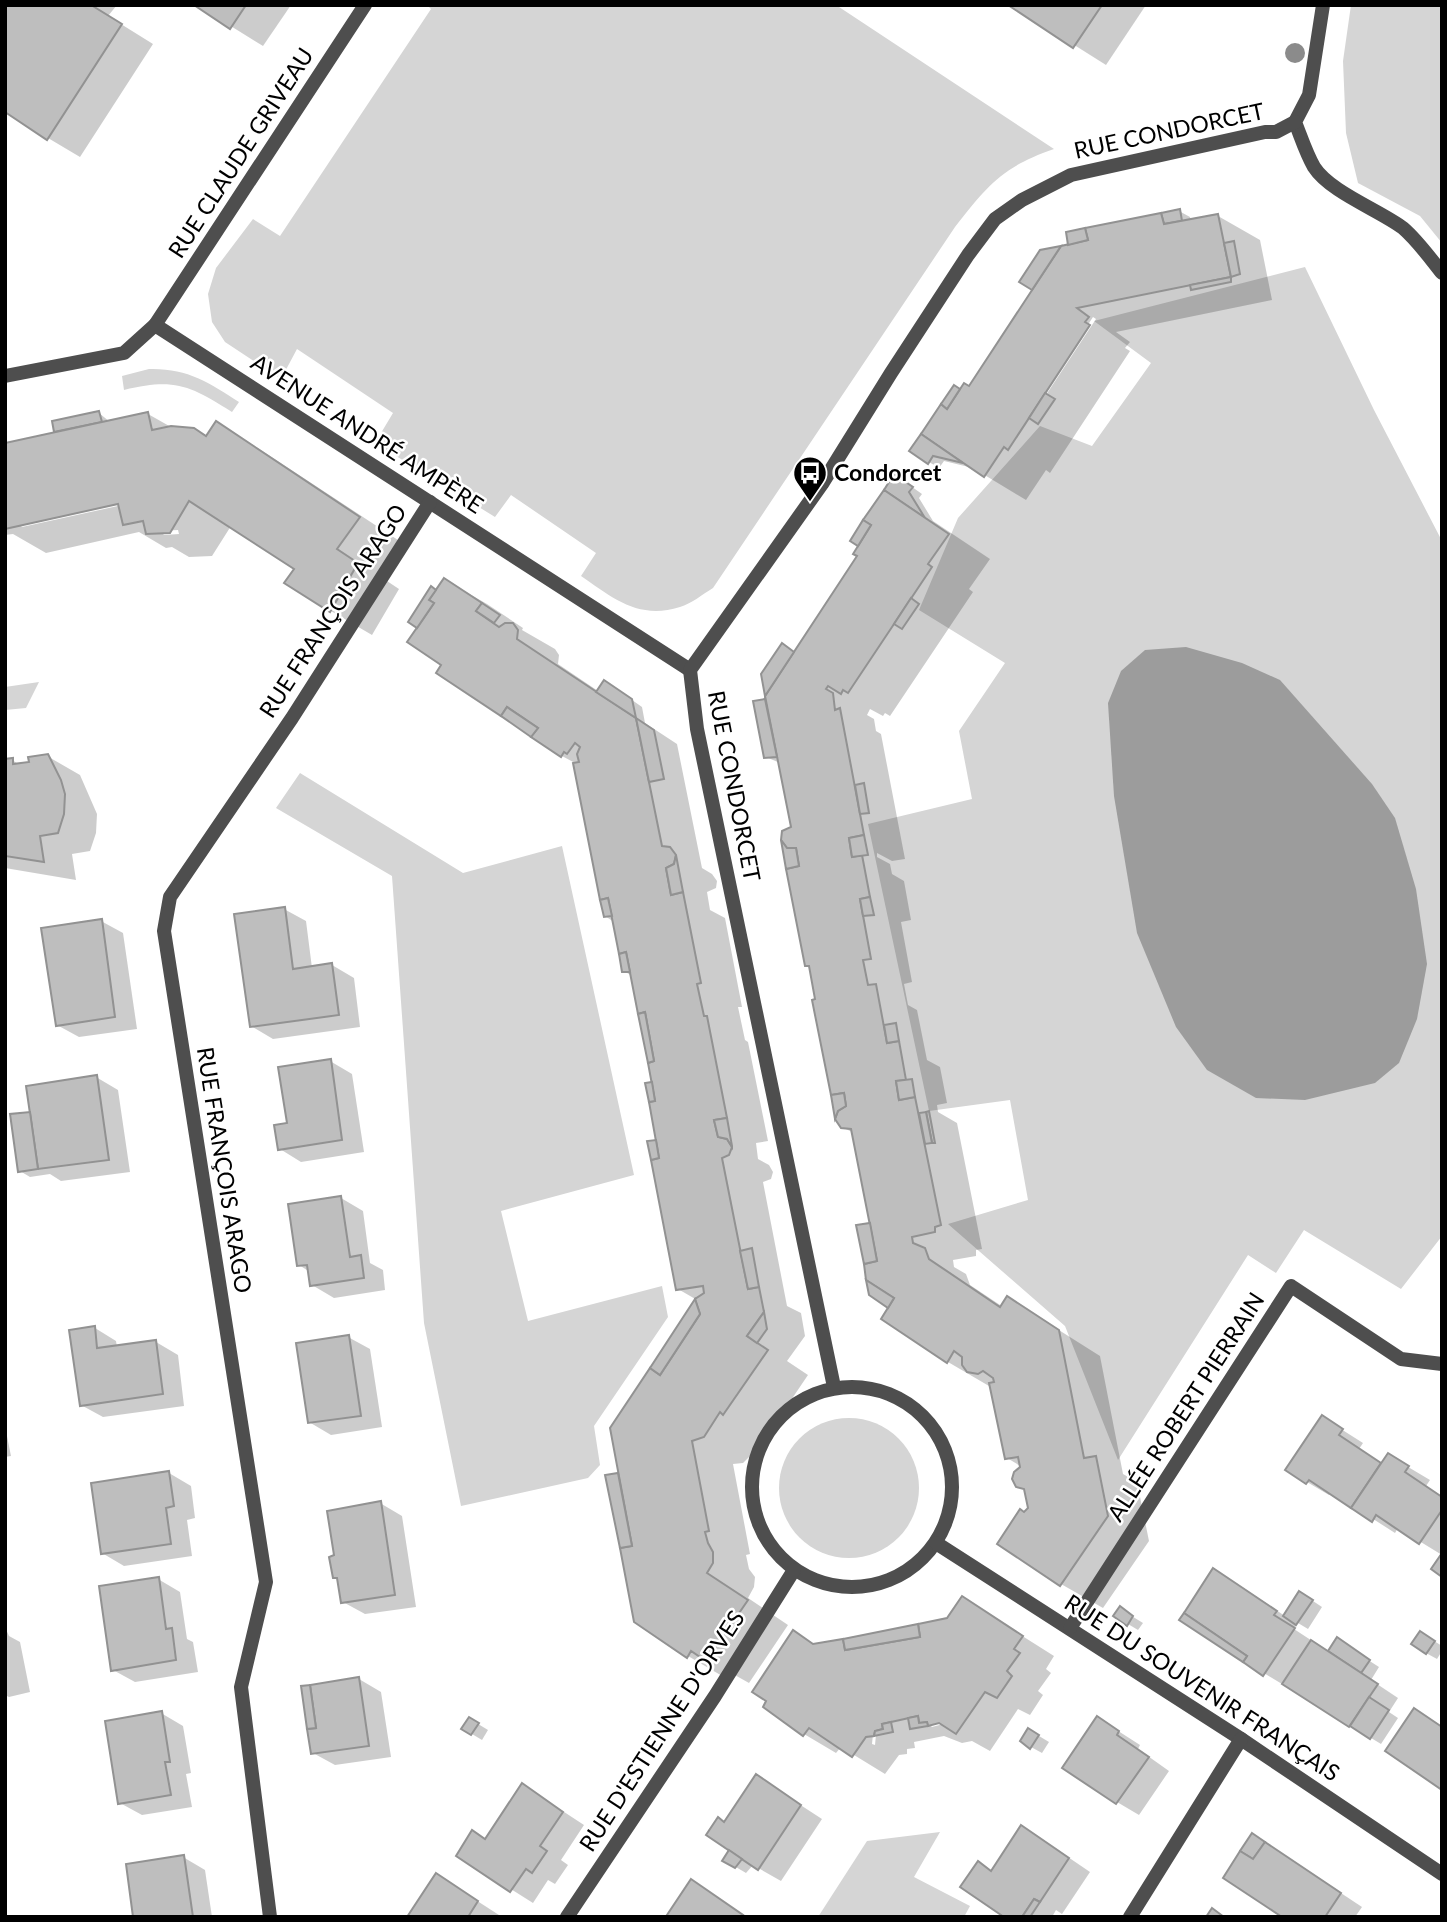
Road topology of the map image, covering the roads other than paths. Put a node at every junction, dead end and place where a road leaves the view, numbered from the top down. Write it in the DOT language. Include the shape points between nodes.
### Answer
graph roads {
  1 [pos="365,5"];
  2 [pos="1323,5"];
  3 [pos="1295,122"];
  4 [pos="1442,274"];
  5 [pos="155,325"];
  6 [pos="5,376"];
  7 [pos="430,502"];
  8 [pos="690,670"];
  9 [pos="1442,1364"];
  10 [pos="834,1387"];
  11 [pos="936,1543"];
  12 [pos="794,1570"];
  13 [pos="1070,1628"];
  14 [pos="1241,1738"];
  15 [pos="1442,1874"];
  16 [pos="270,1917"];
  17 [pos="567,1917"];
  18 [pos="1130,1917"];
  1 -- 5 [label="street, RUE CLAUDE GRIVEAU"];
  2 -- 3 [label="street" via="1309,95"];
  3 -- 4 [label="street" via="1315,169 1403,229"];
  3 -- 8 [label="street, RUE CONDORCET" via="1276,132 1071,175 995,219 822,484"];
  5 -- 6 [label="street" via="124,353"];
  5 -- 7 [label="street, AVENUE ANDRÉ AMPÈRE"];
  7 -- 8 [label="street, AVENUE ANDRÉ AMPÈRE"];
  7 -- 16 [label="street, RUE FRANÇOIS ARAGO" via="170,897 164,931 265,1582 241,1687"];
  8 -- 10 [label="street, RUE CONDORCET" via="697,729"];
  9 -- 13 [label="street, ALLÉE ROBERT PIERRAIN" via="1401,1359 1291,1286"];
  10 -- 11 [label="street" via="867,1386 899,1397 932,1427 944,1446 953,1478 950,1512"];
  10 -- 12 [label="street" via="797,1401 768,1429 752,1465 752,1505 767,1542"];
  11 -- 12 [label="street" via="908,1571 871,1586 831,1586"];
  11 -- 13 [label="street, RUE DU SOUVENIR FRANÇAIS"];
  12 -- 17 [label="street, RUE D'ESTIENNE D'ORVES"];
  13 -- 14 [label="street, RUE DU SOUVENIR FRANÇAIS"];
  14 -- 15 [label="street, RUE DU SOUVENIR FRANÇAIS"];
  14 -- 18 [label="street"];
}
